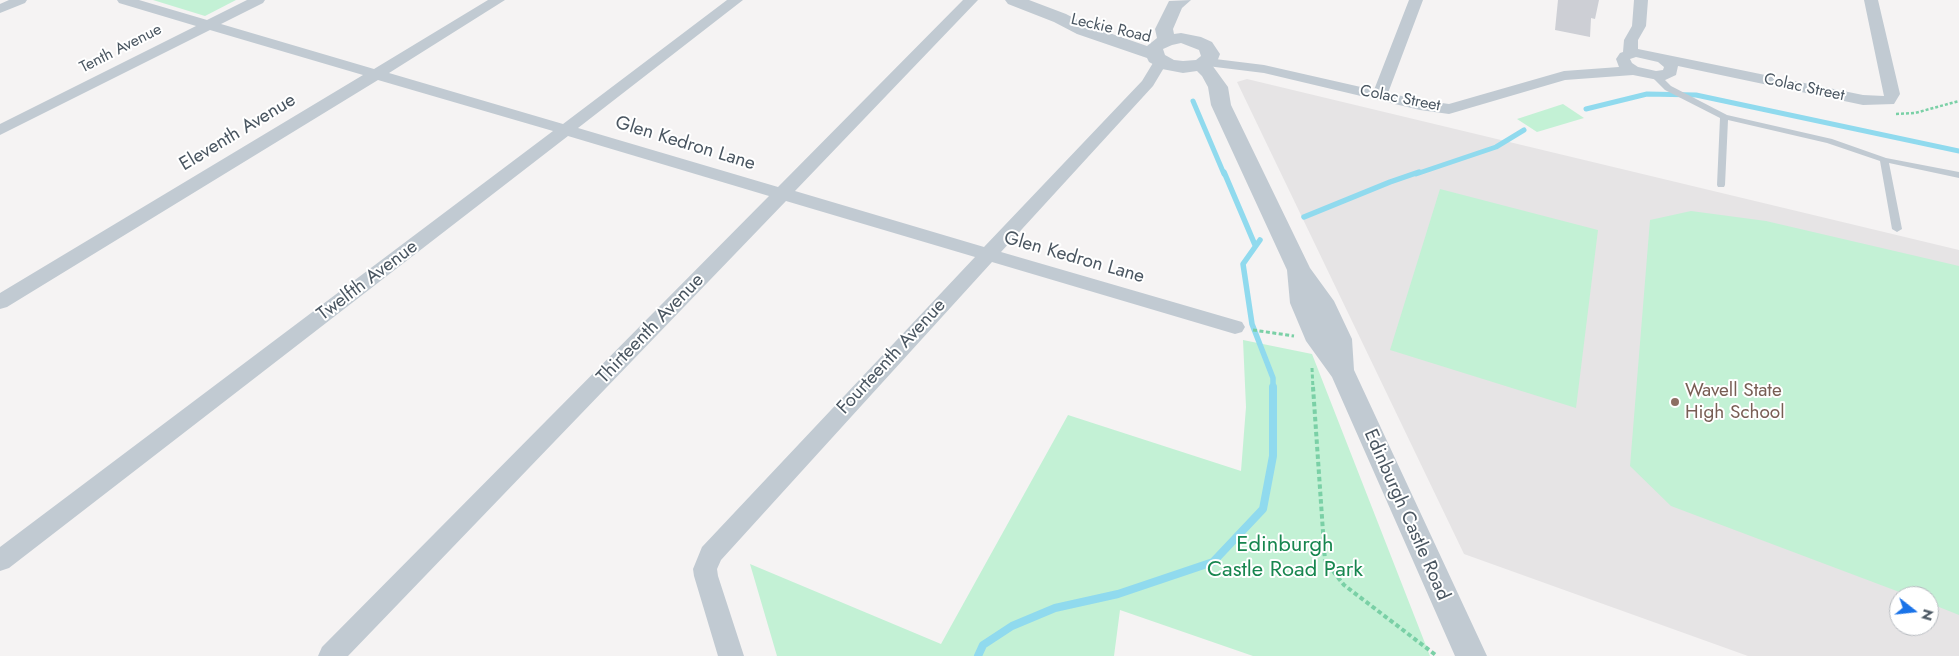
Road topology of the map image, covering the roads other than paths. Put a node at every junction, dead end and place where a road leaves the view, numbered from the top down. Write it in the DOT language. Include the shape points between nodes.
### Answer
graph roads {
  1 [pos="20,0"];
  2 [pos="124,0"];
  3 [pos="258,0"];
  4 [pos="498,0"];
  5 [pos="736,0"];
  6 [pos="971,0"];
  7 [pos="1014,0"];
  8 [pos="1182,0"];
  9 [pos="1190,0"];
  10 [pos="1416,0"];
  11 [pos="1641,0"];
  12 [pos="1871,0"];
  13 [pos="0,9"];
  14 [pos="208,25"];
  15 [pos="1639,26"];
  16 [pos="1182,55"];
  17 [pos="1629,62"];
  18 [pos="1662,62"];
  19 [pos="375,74"];
  20 [pos="1656,76"];
  21 [pos="1379,96"];
  22 [pos="1724,117"];
  23 [pos="0,130"];
  24 [pos="565,130"];
  25 [pos="1884,160"];
  26 [pos="1959,175"];
  27 [pos="1721,185"];
  28 [pos="782,195"];
  29 [pos="1897,229"];
  30 [pos="988,255"];
  31 [pos="0,302"];
  32 [pos="1235,327"];
  33 [pos="0,561"];
  34 [pos="331,656"];
  35 [pos="732,656"];
  36 [pos="1470,656"];
  1 -- 13 [label="street"];
  2 -- 14 [label="street, Glen Kedron Lane"];
  3 -- 14 [label="street, Tenth Avenue"];
  4 -- 19 [label="street, Eleventh Avenue"];
  5 -- 24 [label="street, Twelfth Avenue"];
  6 -- 28 [label="street, Thirteenth Avenue"];
  7 -- 16 [label="street, Leckie Road" via="1083,30"];
  8 -- 16 [label="street" via="1175,5 1164,30"];
  9 -- 16 [label="street, Edinburgh Castle Road" via="1187,14 1189,29"];
  10 -- 21 [label="street"];
  11 -- 15 [label="street"];
  12 -- 18 [label="street, Colac Street" via="1892,94 1890,107"];
  14 -- 19 [label="street, Glen Kedron Lane"];
  14 -- 23 [label="street, Tenth Avenue"];
  15 -- 17 [label="street" via="1631,40"];
  15 -- 18 [label="street"];
  16 -- 21 [label="street, Colac Street" via="1264,69"];
  16 -- 30 [label="street, Fourteenth Avenue" via="1148,83"];
  16 -- 36 [label="street, Edinburgh Castle Road" via="1204,90 1221,105 1269,203 1299,270 1302,303 1319,340 1343,373"];
  17 -- 18 [label="street"];
  17 -- 20 [label="street"];
  17 -- 21 [label="street, Colac Street" via="1564,76 1449,109"];
  18 -- 20 [label="street" via="1663,76"];
  19 -- 24 [label="street, Glen Kedron Lane"];
  19 -- 31 [label="street, Eleventh Avenue"];
  20 -- 22 [label="lane" via="1668,88"];
  22 -- 25 [label="lane" via="1829,141"];
  22 -- 27 [label="lane"];
  24 -- 28 [label="street, Glen Kedron Lane"];
  24 -- 33 [label="street, Twelfth Avenue"];
  25 -- 26 [label="lane"];
  25 -- 29 [label="lane"];
  28 -- 30 [label="street, Glen Kedron Lane"];
  28 -- 34 [label="street, Thirteenth Avenue"];
  30 -- 32 [label="street, Glen Kedron Lane"];
  30 -- 35 [label="street, Fourteenth Avenue" via="711,554 705,569 706,576"];
}
